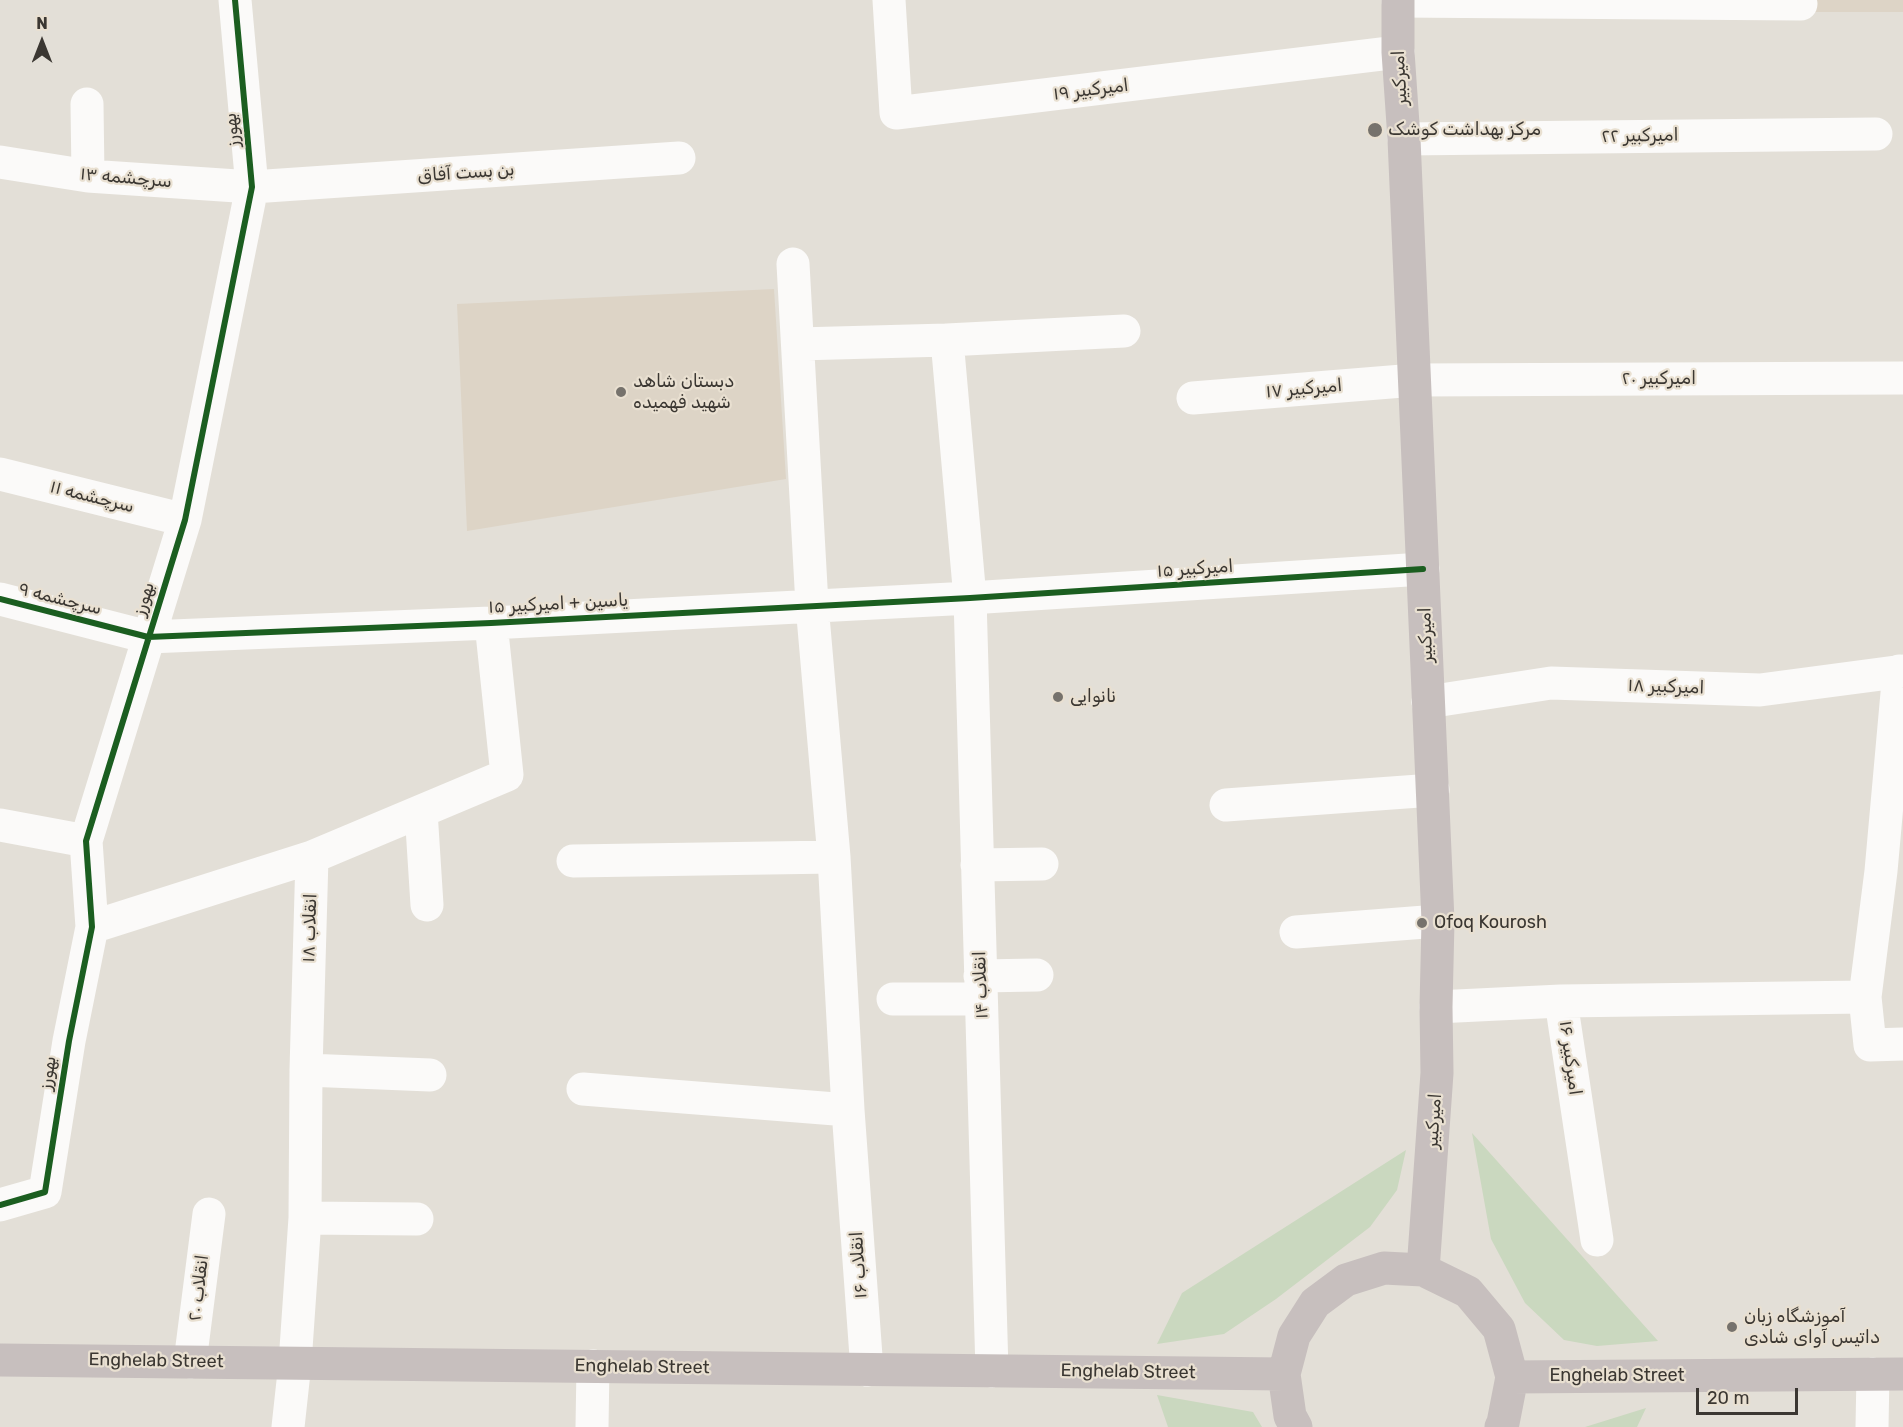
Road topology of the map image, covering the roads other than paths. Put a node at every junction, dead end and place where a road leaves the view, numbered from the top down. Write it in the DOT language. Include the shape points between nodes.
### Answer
graph roads {
  1 [pos="235,0"];
  2 [pos="890,0"];
  3 [pos="1398,1"];
  4 [pos="1801,4"];
  5 [pos="1398,52"];
  6 [pos="87,104"];
  7 [pos="1876,134"];
  8 [pos="1404,139"];
  9 [pos="679,158"];
  10 [pos="0,162"];
  11 [pos="88,176"];
  12 [pos="252,188"];
  13 [pos="793,264"];
  14 [pos="1124,331"];
  15 [pos="947,340"];
  16 [pos="798,344"];
  17 [pos="1903,378"];
  18 [pos="1415,380"];
  19 [pos="1193,398"];
  20 [pos="0,474"];
  21 [pos="185,520"];
  22 [pos="1423,569"];
  23 [pos="970,598"];
  24 [pos="0,599"];
  25 [pos="812,605"];
  26 [pos="491,623"];
  27 [pos="148,637"];
  28 [pos="1901,671"];
  29 [pos="1428,702"];
  30 [pos="1433,790"];
  31 [pos="1226,805"];
  32 [pos="421,811"];
  33 [pos="0,825"];
  34 [pos="86,841"];
  35 [pos="312,857"];
  36 [pos="834,857"];
  37 [pos="573,861"];
  38 [pos="1042,864"];
  39 [pos="977,865"];
  40 [pos="428,904"];
  41 [pos="1438,921"];
  42 [pos="92,927"];
  43 [pos="1296,932"];
  44 [pos="1037,975"];
  45 [pos="981,988"];
  46 [pos="1865,997"];
  47 [pos="893,999"];
  48 [pos="1562,1001"];
  49 [pos="1436,1007"];
  50 [pos="1903,1044"];
  51 [pos="306,1070"];
  52 [pos="430,1075"];
  53 [pos="583,1089"];
  54 [pos="848,1110"];
  55 [pos="0,1205"];
  56 [pos="209,1214"];
  57 [pos="305,1218"];
  58 [pos="417,1219"];
  59 [pos="1597,1240"];
  60 [pos="1423,1270"];
  61 [pos="0,1360"];
  62 [pos="190,1362"];
  63 [pos="295,1364"];
  64 [pos="593,1366"];
  65 [pos="867,1370"];
  66 [pos="992,1371"];
  67 [pos="1284,1374"];
  68 [pos="1888,1374"];
  69 [pos="1512,1377"];
  70 [pos="288,1427"];
  71 [pos="592,1427"];
  72 [pos="1296,1427"];
  73 [pos="1501,1427"];
  74 [pos="1872,1427"];
  1 -- 12 [label="street, بهورز"];
  2 -- 5 [label="street, امیرکبیر ۱۹" via="896,113"];
  3 -- 4 [label="street"];
  3 -- 5 [label="main road, امیرکبیر"];
  5 -- 8 [label="main road, امیرکبیر"];
  6 -- 11 [label="street"];
  7 -- 8 [label="street, امیرکبیر ۲۲"];
  8 -- 18 [label="main road, امیرکبیر"];
  9 -- 12 [label="street, بن بست آفاق"];
  10 -- 11 [label="street, سرچشمه ۱۳"];
  11 -- 12 [label="street, سرچشمه ۱۳"];
  12 -- 21 [label="street, بهورز"];
  13 -- 16 [label="street, انقلاب ۱۶"];
  14 -- 15 [label="street"];
  15 -- 16 [label="street"];
  15 -- 23 [label="street, انقلاب ۱۴"];
  16 -- 25 [label="street, انقلاب ۱۶"];
  17 -- 18 [label="street, امیرکبیر ۲۰"];
  18 -- 19 [label="street, امیرکبیر ۱۷"];
  18 -- 22 [label="main road, امیرکبیر"];
  20 -- 21 [label="street, سرچشمه ۱۱"];
  21 -- 27 [label="street, بهورز"];
  22 -- 23 [label="street, امیرکبیر ۱۵"];
  22 -- 29 [label="main road, امیرکبیر"];
  23 -- 25 [label="street, یاسین + امیرکبیر ۱۵"];
  23 -- 39 [label="street, انقلاب ۱۴"];
  24 -- 27 [label="street, سرچشمه ۹"];
  25 -- 26 [label="street, یاسین + امیرکبیر ۱۵"];
  25 -- 36 [label="street, انقلاب ۱۶"];
  26 -- 27 [label="street, یاسین + امیرکبیر ۱۵"];
  26 -- 32 [label="street" via="507,775"];
  27 -- 34 [label="street, بهورز"];
  28 -- 29 [label="street, امیرکبیر ۱۸" via="1760,690 1551,683"];
  28 -- 46 [label="street"];
  29 -- 30 [label="main road, امیرکبیر"];
  30 -- 31 [label="street"];
  30 -- 41 [label="main road, امیرکبیر"];
  32 -- 35 [label="street"];
  32 -- 40 [label="street"];
  33 -- 34 [label="street"];
  34 -- 42 [label="street, بهورز"];
  35 -- 42 [label="street"];
  35 -- 51 [label="street, انقلاب ۱۸"];
  36 -- 37 [label="street"];
  36 -- 54 [label="street, انقلاب ۱۶"];
  38 -- 39 [label="street"];
  39 -- 45 [label="street, انقلاب ۱۴"];
  41 -- 43 [label="street"];
  41 -- 49 [label="main road, امیرکبیر"];
  42 -- 55 [label="street, بهورز" via="45,1192"];
  44 -- 45 [label="street"];
  45 -- 47 [label="street"];
  45 -- 66 [label="street, انقلاب ۱۴"];
  46 -- 48 [label="street"];
  46 -- 50 [label="street" via="1870,1045"];
  48 -- 49 [label="street, امیرکبیر ۱۶"];
  48 -- 59 [label="street, امیرکبیر ۱۶"];
  49 -- 60 [label="main road, امیرکبیر" via="1437,1073"];
  51 -- 52 [label="street"];
  51 -- 57 [label="street, انقلاب ۱۸"];
  53 -- 54 [label="street"];
  54 -- 65 [label="street, انقلاب ۱۶"];
  56 -- 62 [label="street, انقلاب ۲۰"];
  57 -- 58 [label="street"];
  57 -- 63 [label="street, انقلاب ۱۸"];
  60 -- 67 [label="main road" via="1384,1268 1346,1280 1315,1303 1294,1336"];
  60 -- 69 [label="main road" via="1468,1292 1499,1329"];
  61 -- 62 [label="main road, Enghelab Street"];
  62 -- 63 [label="main road, Enghelab Street"];
  63 -- 64 [label="main road, Enghelab Street"];
  63 -- 70 [label="street, انقلاب ۱۸"];
  64 -- 65 [label="main road, Enghelab Street"];
  64 -- 71 [label="street"];
  65 -- 66 [label="main road, Enghelab Street"];
  66 -- 67 [label="main road, Enghelab Street"];
  67 -- 72 [label="main road" via="1290,1416"];
  68 -- 69 [label="main road, Enghelab Street"];
  68 -- 74 [label="street"];
  69 -- 73 [label="main road"];
}
